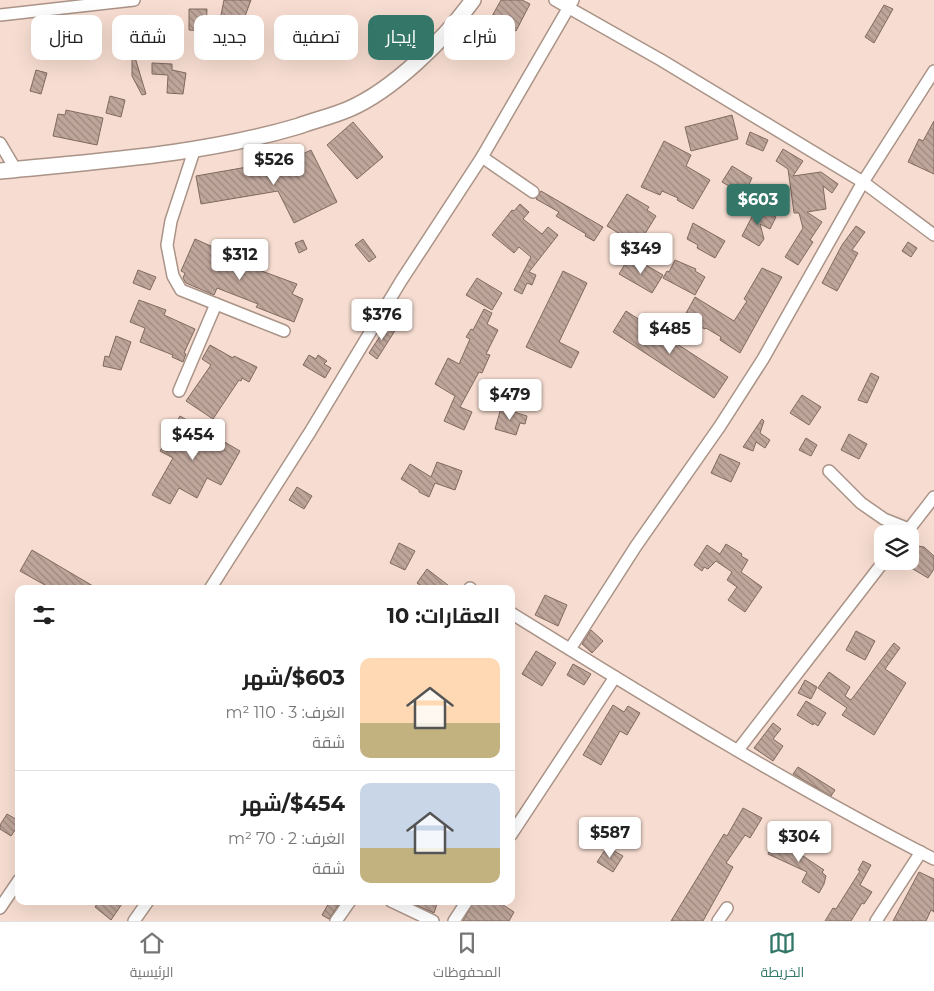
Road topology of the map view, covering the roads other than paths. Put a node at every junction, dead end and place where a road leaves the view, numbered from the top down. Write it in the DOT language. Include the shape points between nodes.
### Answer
graph roads {
  1 [pos="134,0"];
  2 [pos="473,0"];
  3 [pos="555,0"];
  4 [pos="570,4"];
  5 [pos="0,15"];
  6 [pos="934,71"];
  7 [pos="923,88"];
  8 [pos="934,94"];
  9 [pos="0,143"];
  10 [pos="195,148"];
  11 [pos="482,157"];
  12 [pos="16,170"];
  13 [pos="0,172"];
  14 [pos="863,182"];
  15 [pos="533,192"];
  16 [pos="934,234"];
  17 [pos="216,304"];
  18 [pos="284,331"];
  19 [pos="179,391"];
  20 [pos="829,471"];
  21 [pos="934,497"];
  22 [pos="897,525"];
  23 [pos="913,525"];
  24 [pos="877,570"];
  25 [pos="213,585"];
  26 [pos="515,616"];
  27 [pos="570,650"];
  28 [pos="615,677"];
  29 [pos="738,750"];
  30 [pos="515,829"];
  31 [pos="921,852"];
  32 [pos="934,859"];
  33 [pos="15,886"];
  34 [pos="145,905"];
  35 [pos="347,905"];
  36 [pos="399,905"];
  37 [pos="465,905"];
  38 [pos="0,908"];
  39 [pos="727,908"];
  40 [pos="134,921"];
  41 [pos="336,921"];
  42 [pos="433,921"];
  43 [pos="454,921"];
  44 [pos="718,921"];
  45 [pos="876,921"];
  1 -- 5 [label="street"];
  2 -- 10 [label="street" via="404,73 350,109 276,132"];
  3 -- 4 [label="street"];
  4 -- 11 [label="street"];
  4 -- 14 [label="street"];
  6 -- 7 [label="street"];
  7 -- 8 [label="street"];
  7 -- 14 [label="street"];
  9 -- 12 [label="street"];
  10 -- 12 [label="street"];
  10 -- 17 [label="street" via="166,245 173,276 181,290"];
  11 -- 15 [label="street"];
  11 -- 25 [label="street"];
  12 -- 13 [label="street"];
  14 -- 16 [label="street"];
  14 -- 27 [label="street" via="763,359"];
  17 -- 18 [label="street"];
  17 -- 19 [label="street"];
  20 -- 22 [label="street" via="861,503"];
  21 -- 23 [label="street"];
  24 -- 29 [label="street"];
  26 -- 27 [label="street"];
  27 -- 28 [label="street"];
  28 -- 29 [label="street"];
  28 -- 30 [label="street"];
  29 -- 31 [label="street"];
  31 -- 32 [label="street"];
  31 -- 45 [label="street"];
  33 -- 38 [label="street"];
  34 -- 40 [label="street"];
  35 -- 41 [label="street"];
  36 -- 42 [label="street"];
  37 -- 43 [label="street"];
  39 -- 44 [label="street"];
}
